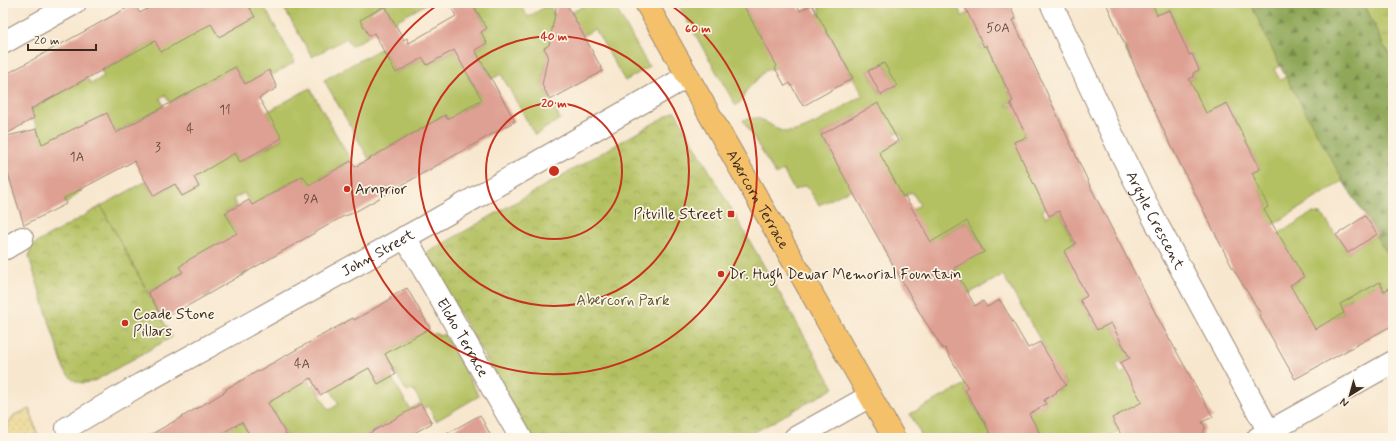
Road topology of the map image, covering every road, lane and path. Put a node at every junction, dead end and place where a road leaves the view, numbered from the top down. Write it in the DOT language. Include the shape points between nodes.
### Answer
graph roads {
  1 [pos="75,3"];
  2 [pos="646,3"];
  3 [pos="1051,3"];
  4 [pos="3,43"];
  5 [pos="688,76"];
  6 [pos="405,237"];
  7 [pos="1393,362"];
  8 [pos="870,396"];
  9 [pos="74,424"];
  10 [pos="1264,435"];
  11 [pos="521,438"];
  12 [pos="795,438"];
  13 [pos="894,438"];
  1 -- 4 [label="street"];
  2 -- 5 [label="main road, Abercorn Terrace"];
  3 -- 10 [label="street, Argyle Crescent" via="1120,151"];
  5 -- 6 [label="street, John Street"];
  5 -- 8 [label="main road, Abercorn Terrace"];
  6 -- 9 [label="street, John Street"];
  6 -- 11 [label="street, Elcho Terrace"];
  7 -- 10 [label="street"];
  8 -- 12 [label="street"];
  8 -- 13 [label="main road, Abercorn Terrace"];
}
